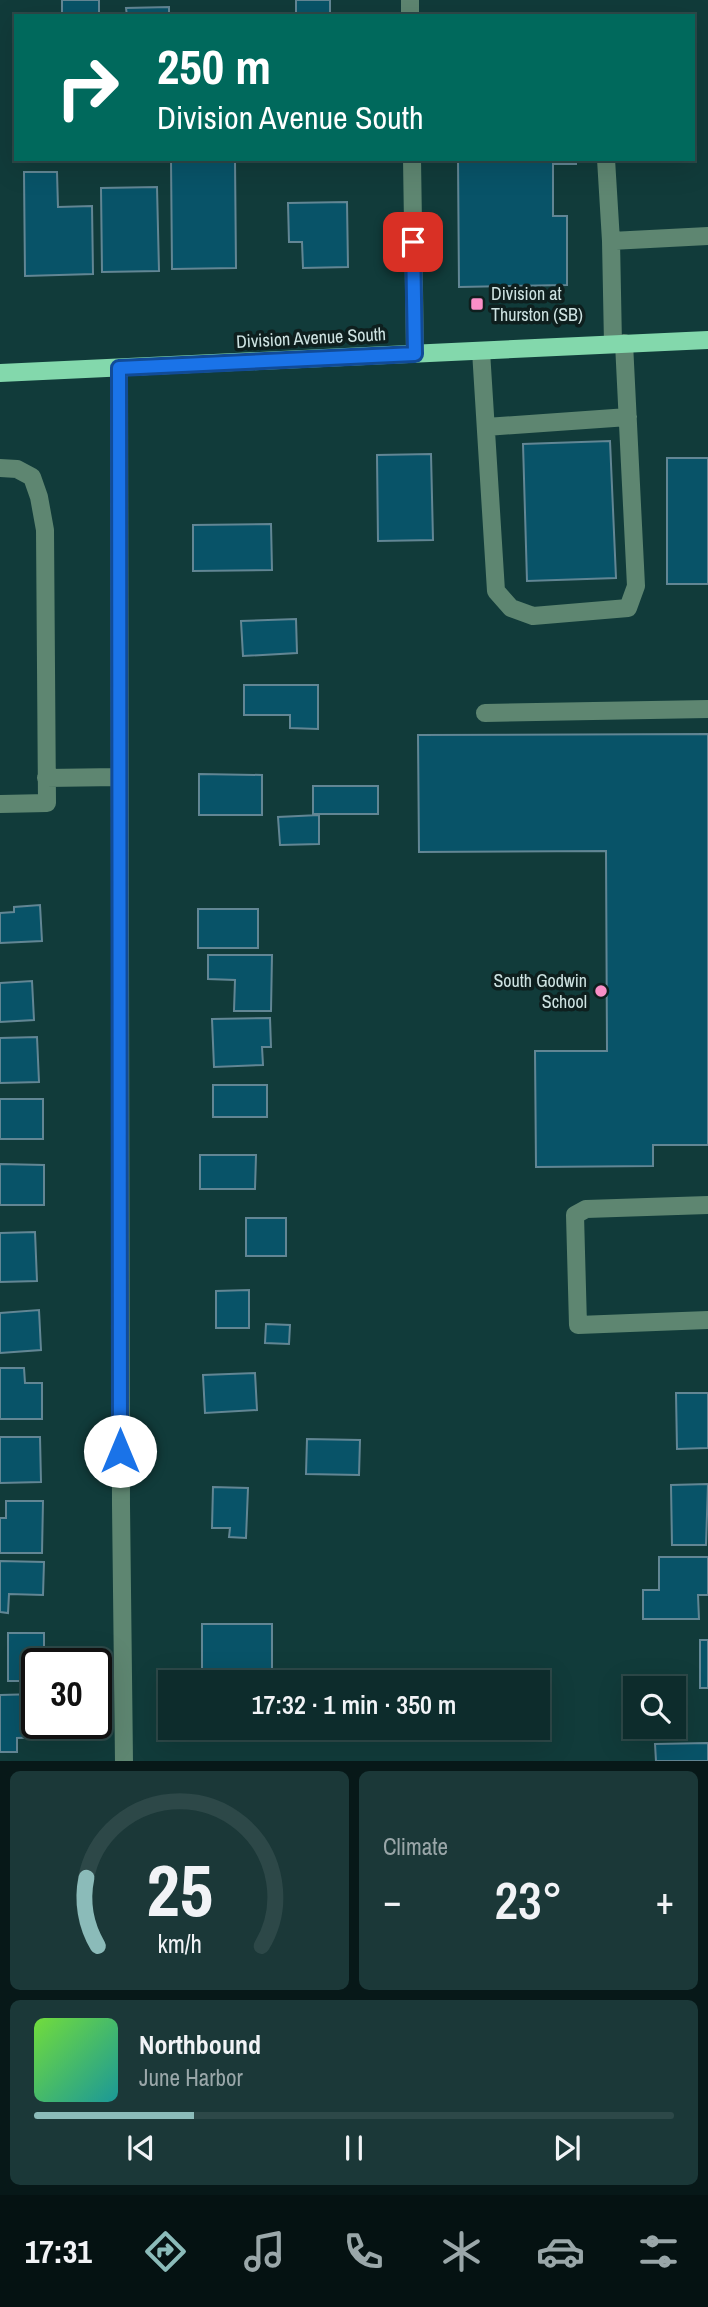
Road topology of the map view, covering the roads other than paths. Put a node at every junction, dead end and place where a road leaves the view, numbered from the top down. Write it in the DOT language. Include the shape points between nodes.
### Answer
graph roads {
  1 [pos="412,161"];
  2 [pos="606,161"];
  3 [pos="708,236"];
  4 [pos="611,241"];
  5 [pos="708,340"];
  6 [pos="619,344"];
  7 [pos="481,351"];
  8 [pos="415,354"];
  9 [pos="119,368"];
  10 [pos="0,373"];
  11 [pos="628,417"];
  12 [pos="486,427"];
  13 [pos="0,468"];
  14 [pos="708,709"];
  15 [pos="485,713"];
  16 [pos="119,777"];
  17 [pos="46,778"];
  18 [pos="0,804"];
  19 [pos="708,1206"];
  20 [pos="708,1320"];
  21 [pos="124,1761"];
  1 -- 8 [label="street"];
  2 -- 4 [label="street"];
  3 -- 4 [label="street"];
  4 -- 6 [label="street"];
  5 -- 6 [label="main road, Division Avenue South"];
  6 -- 7 [label="main road, Division Avenue South"];
  6 -- 11 [label="street"];
  7 -- 8 [label="main road, Division Avenue South"];
  7 -- 12 [label="street"];
  8 -- 9 [label="main road, Division Avenue South"];
  9 -- 10 [label="main road, Division Avenue South"];
  9 -- 16 [label="street"];
  11 -- 12 [label="street"];
  11 -- 12 [label="street" via="636,586 628,608 533,616 511,608 496,591"];
  13 -- 17 [label="street" via="17,469 32,477 45,530"];
  14 -- 15 [label="street"];
  16 -- 17 [label="street"];
  16 -- 21 [label="street"];
  17 -- 18 [label="street" via="47,803"];
  19 -- 20 [label="street" via="586,1209 575,1215 578,1325"];
}
